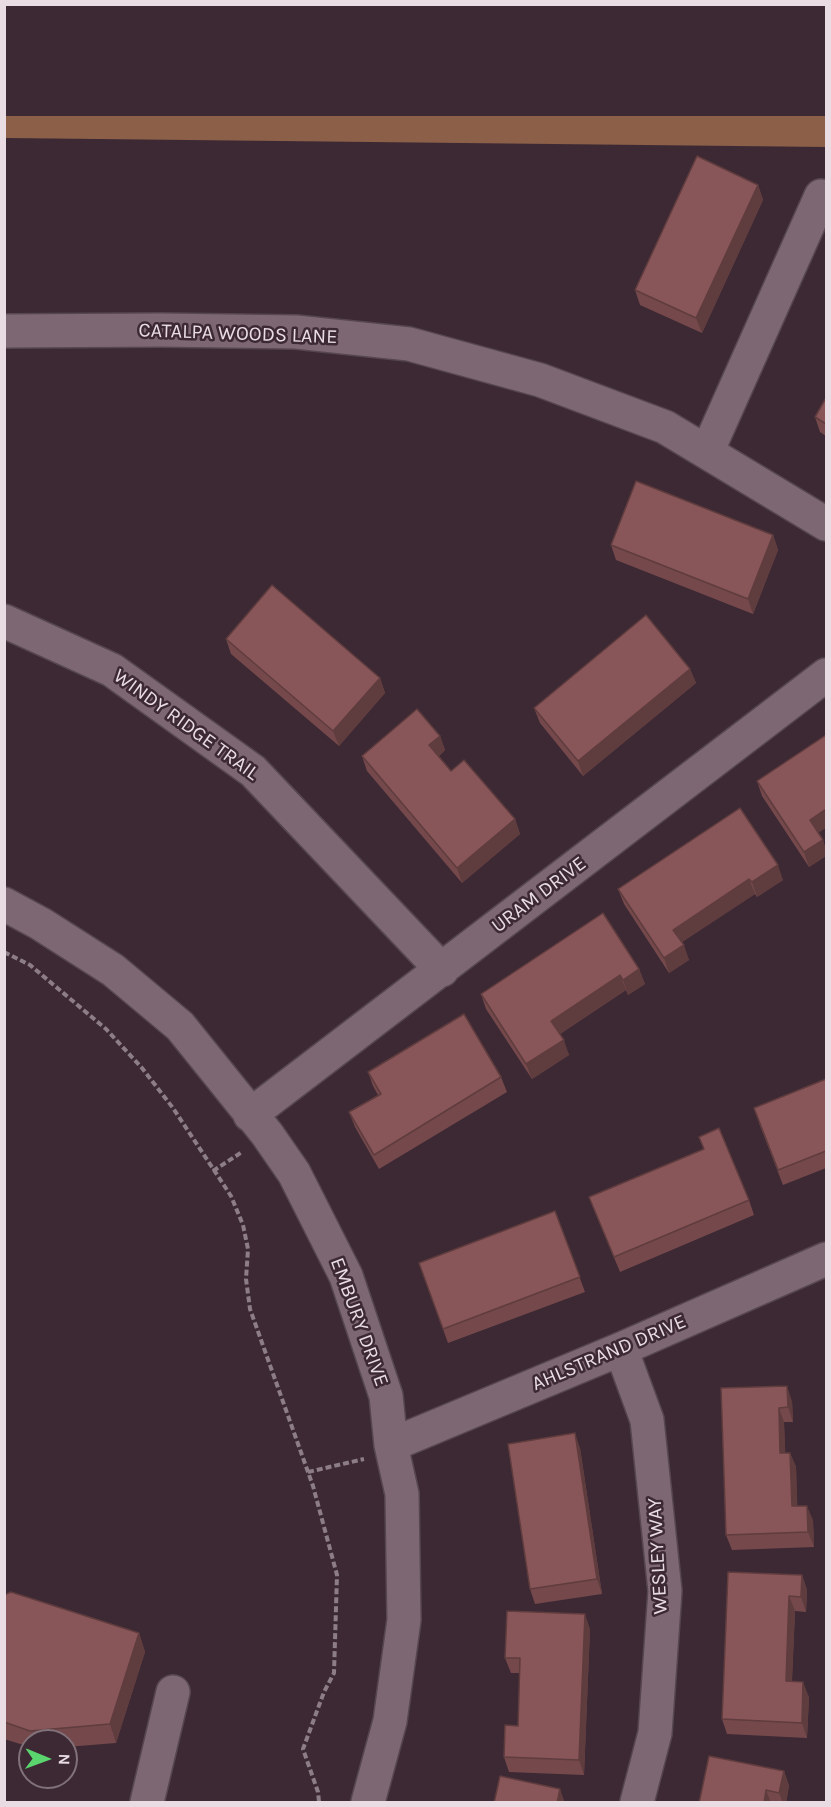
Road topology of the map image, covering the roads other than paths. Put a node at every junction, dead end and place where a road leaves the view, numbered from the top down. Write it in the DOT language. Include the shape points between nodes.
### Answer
graph roads {
  1 [pos="821,196"];
  2 [pos="4,331"];
  3 [pos="706,452"];
  4 [pos="826,524"];
  5 [pos="4,621"];
  6 [pos="826,675"];
  7 [pos="4,904"];
  8 [pos="442,970"];
  9 [pos="250,1115"];
  10 [pos="826,1260"];
  11 [pos="621,1349"];
  12 [pos="391,1445"];
  13 [pos="173,1692"];
  14 [pos="147,1803"];
  15 [pos="368,1803"];
  16 [pos="637,1803"];
  1 -- 3 [label="street"];
  2 -- 3 [label="street, CATALPA WOODS LANE" via="296,332 409,344 540,380 665,427"];
  3 -- 4 [label="street, CATALPA WOODS LANE"];
  5 -- 8 [label="street, WINDY RIDGE TRAIL" via="112,670 253,771"];
  6 -- 8 [label="street, URAM DRIVE"];
  7 -- 9 [label="street, EMBURY DRIVE" via="113,970 180,1026"];
  8 -- 9 [label="street, URAM DRIVE"];
  9 -- 12 [label="street, EMBURY DRIVE" via="294,1173 346,1276 386,1396"];
  10 -- 11 [label="street, AHLSTRAND DRIVE"];
  11 -- 12 [label="street, AHLSTRAND DRIVE"];
  11 -- 16 [label="street, WESLEY WAY" via="648,1420 665,1591 655,1733"];
  12 -- 15 [label="street, EMBURY DRIVE" via="402,1494 404,1620 390,1721"];
  13 -- 14 [label="street"];
}
